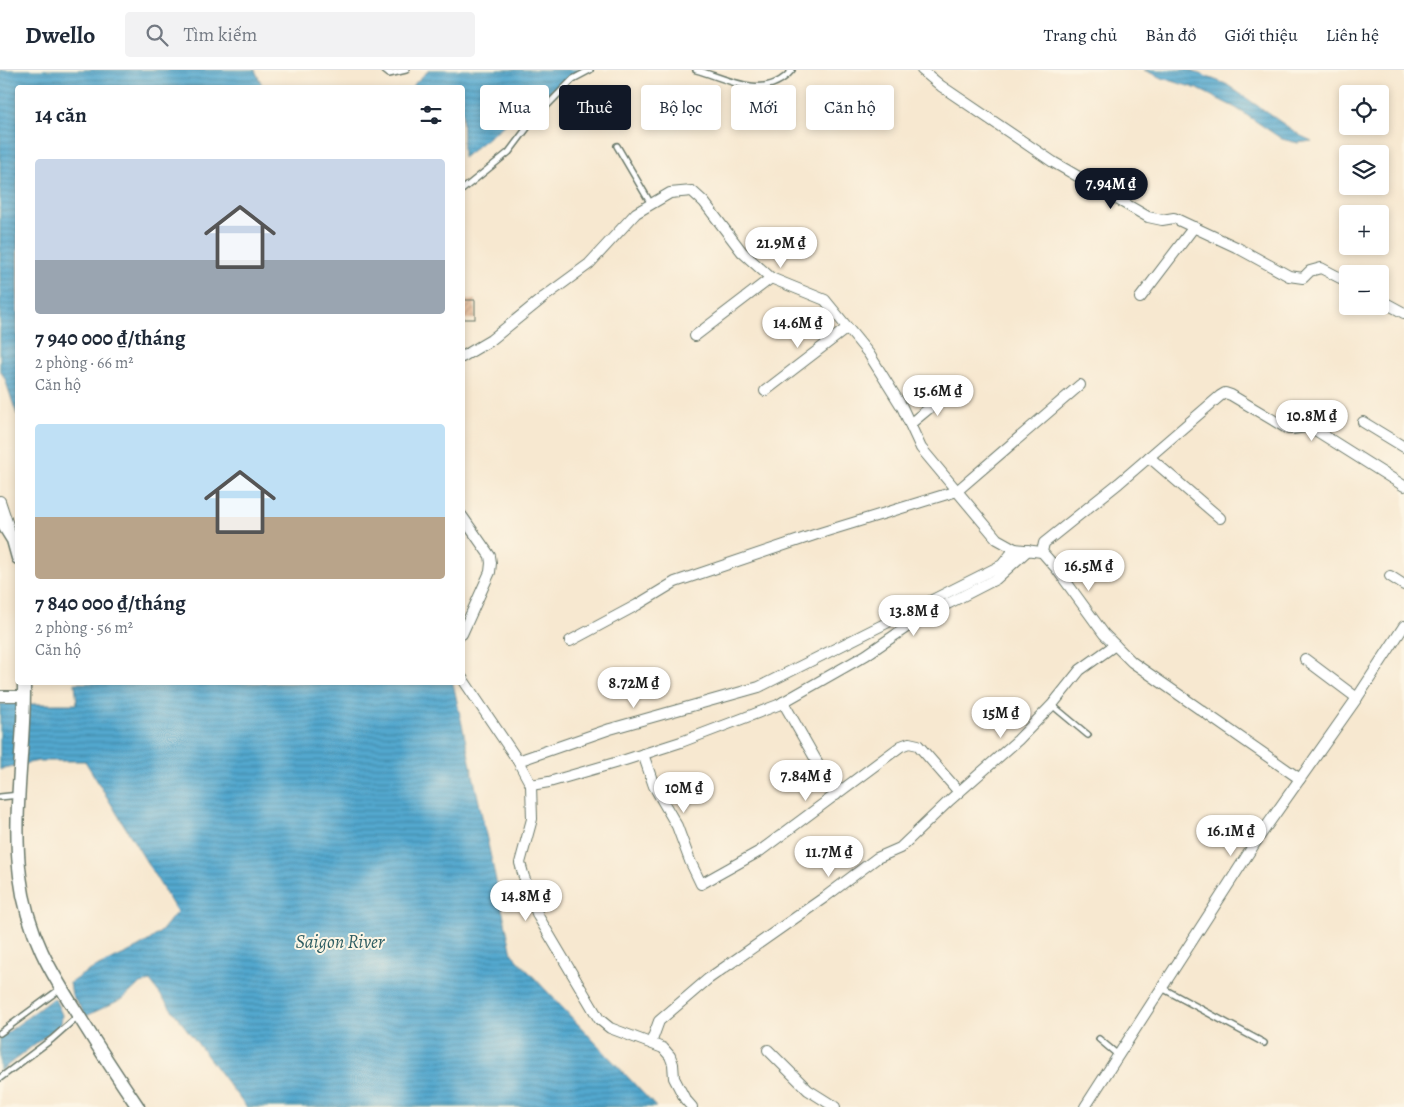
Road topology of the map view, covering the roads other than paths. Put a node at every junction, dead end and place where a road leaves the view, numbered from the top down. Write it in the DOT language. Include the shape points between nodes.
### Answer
graph roads {
  1 [pos="384,70"];
  2 [pos="406,70"];
  3 [pos="590,70"];
  4 [pos="696,70"];
  5 [pos="792,70"];
  6 [pos="922,70"];
  7 [pos="617,146"];
  8 [pos="465,188"];
  9 [pos="651,204"];
  10 [pos="1194,227"];
  11 [pos="1339,277"];
  12 [pos="771,278"];
  13 [pos="1140,298"];
  14 [pos="1389,305"];
  15 [pos="1404,313"];
  16 [pos="847,328"];
  17 [pos="695,336"];
  18 [pos="465,355"];
  19 [pos="1080,385"];
  20 [pos="765,391"];
  21 [pos="950,391"];
  22 [pos="1362,422"];
  23 [pos="910,424"];
  24 [pos="1404,447"];
  25 [pos="1150,457"];
  26 [pos="1404,486"];
  27 [pos="957,491"];
  28 [pos="0,501"];
  29 [pos="1220,518"];
  30 [pos="0,519"];
  31 [pos="465,520"];
  32 [pos="13,540"];
  33 [pos="15,547"];
  34 [pos="1015,549"];
  35 [pos="1028,550"];
  36 [pos="1042,552"];
  37 [pos="1390,576"];
  38 [pos="1404,585"];
  39 [pos="1404,626"];
  40 [pos="465,627"];
  41 [pos="570,641"];
  42 [pos="1114,645"];
  43 [pos="1305,659"];
  44 [pos="465,682"];
  45 [pos="24,685"];
  46 [pos="0,696"];
  47 [pos="24,698"];
  48 [pos="1357,698"];
  49 [pos="783,702"];
  50 [pos="1052,705"];
  51 [pos="1088,734"];
  52 [pos="643,754"];
  53 [pos="518,761"];
  54 [pos="1300,778"];
  55 [pos="531,785"];
  56 [pos="19,790"];
  57 [pos="959,792"];
  58 [pos="836,795"];
  59 [pos="0,797"];
  60 [pos="61,988"];
  61 [pos="1162,988"];
  62 [pos="78,1015"];
  63 [pos="0,1033"];
  64 [pos="1100,1039"];
  65 [pos="651,1043"];
  66 [pos="1264,1043"];
  67 [pos="768,1050"];
  68 [pos="1118,1055"];
  69 [pos="0,1078"];
  70 [pos="138,1107"];
  71 [pos="692,1107"];
  72 [pos="835,1107"];
  73 [pos="1085,1107"];
  1 -- 2 [label="lane" via="389,74"];
  3 -- 8 [label="lane" via="573,79 533,120 509,152"];
  4 -- 5 [label="lane" via="756,87 781,81"];
  6 -- 10 [label="street" via="940,86 1054,162 1148,217 1174,218"];
  7 -- 9 [label="lane"];
  9 -- 12 [label="street" via="670,193 692,191 742,252"];
  9 -- 18 [label="street" via="636,213 589,264 491,340"];
  10 -- 11 [label="street" via="1289,276 1303,278 1310,271 1321,268"];
  10 -- 13 [label="street"];
  12 -- 16 [label="street" via="825,300"];
  12 -- 17 [label="street"];
  14 -- 15 [label="street"];
  16 -- 20 [label="street"];
  16 -- 23 [label="street" via="869,354"];
  19 -- 27 [label="street"];
  21 -- 23 [label="street"];
  22 -- 24 [label="street"];
  23 -- 27 [label="street" via="921,448"];
  25 -- 26 [label="street" via="1225,393 1288,429 1312,428"];
  25 -- 29 [label="street"];
  25 -- 36 [label="street" via="1044,543"];
  27 -- 34 [label="street" via="997,539"];
  27 -- 41 [label="street" via="675,582"];
  28 -- 32 [label="street"];
  30 -- 32 [label="street"];
  31 -- 40 [label="street" via="490,556 491,563"];
  32 -- 33 [label="street"];
  34 -- 35 [label="street"];
  34 -- 53 [label="street" via="1002,565 759,687 610,729"];
  35 -- 36 [label="street"];
  35 -- 49 [label="street" via="996,579 920,618 866,655"];
  36 -- 42 [label="street"];
  37 -- 38 [label="street"];
  39 -- 48 [label="street"];
  42 -- 50 [label="street" via="1080,670"];
  42 -- 54 [label="street" via="1132,662"];
  43 -- 48 [label="street"];
  44 -- 53 [label="street"];
  45 -- 47 [label="street"];
  46 -- 47 [label="street"];
  47 -- 56 [label="street"];
  48 -- 54 [label="street"];
  49 -- 52 [label="street"];
  49 -- 58 [label="street"];
  50 -- 51 [label="lane"];
  50 -- 57 [label="street"];
  52 -- 55 [label="street"];
  52 -- 58 [label="street" via="654,786 677,826 701,884 760,851"];
  53 -- 55 [label="street"];
  54 -- 61 [label="street"];
  55 -- 65 [label="street" via="532,820 520,863 538,916 599,1020 610,1028"];
  56 -- 59 [label="lane"];
  56 -- 60 [label="street" via="20,875 26,911 44,959"];
  57 -- 58 [label="street" via="918,745 909,743"];
  57 -- 65 [label="street" via="900,848 877,858 708,978 659,1021"];
  60 -- 62 [label="street"];
  60 -- 63 [label="lane"];
  61 -- 66 [label="lane"];
  61 -- 68 [label="street"];
  62 -- 69 [label="lane"];
  62 -- 70 [label="street"];
  64 -- 68 [label="lane"];
  65 -- 71 [label="street" via="663,1048 670,1056 674,1078"];
  67 -- 72 [label="street" via="808,1090"];
  68 -- 73 [label="street"];
}
